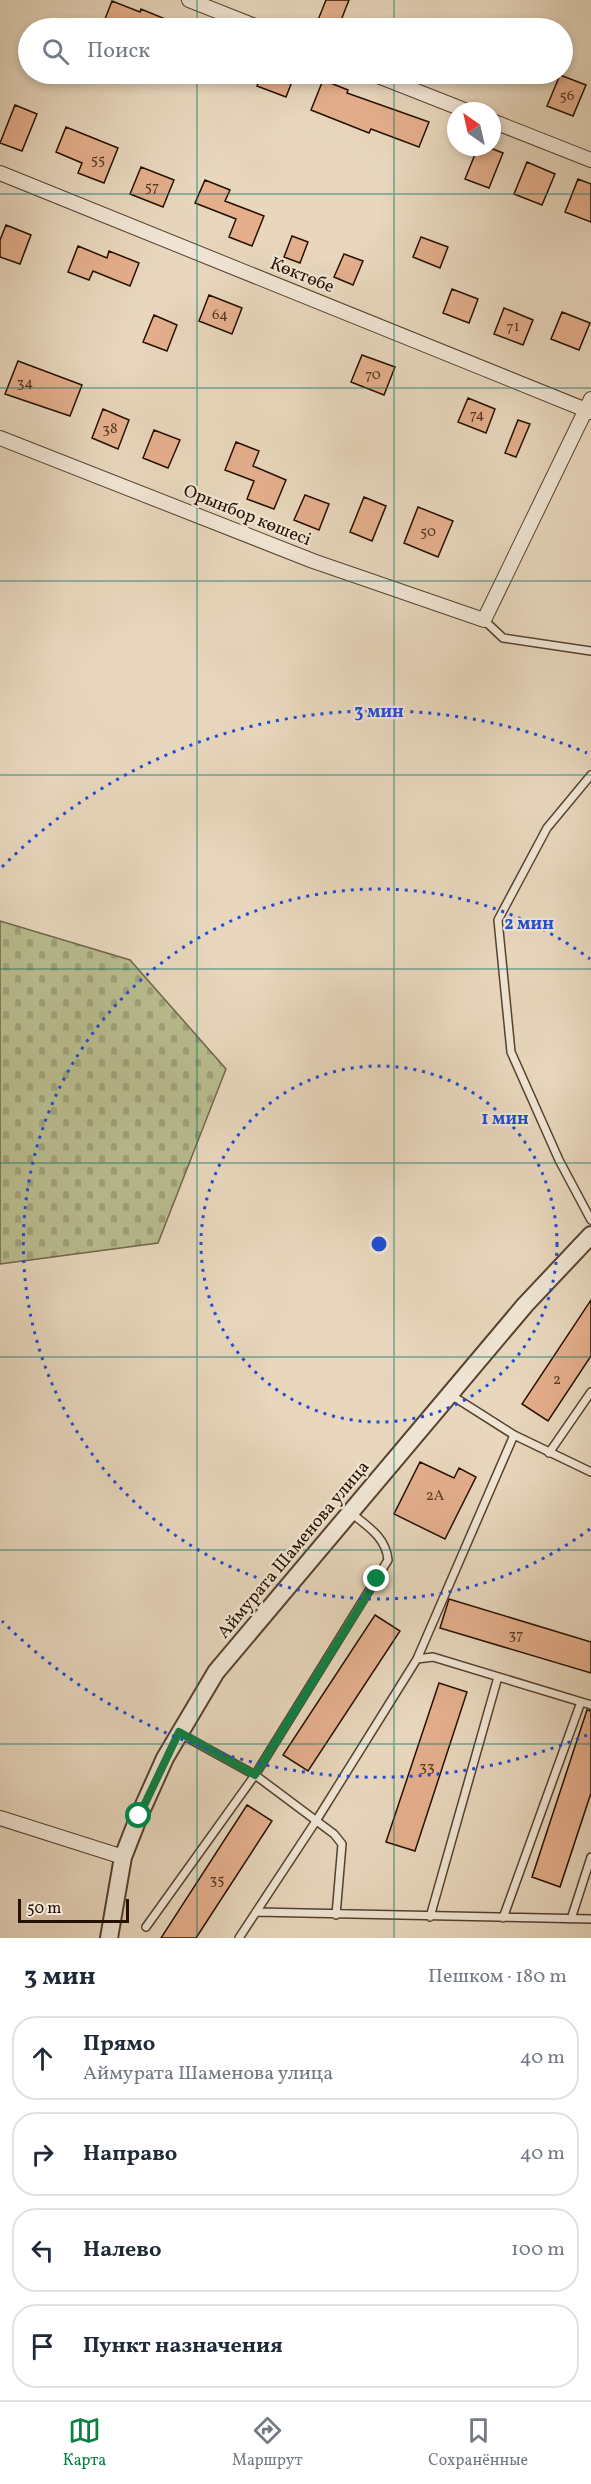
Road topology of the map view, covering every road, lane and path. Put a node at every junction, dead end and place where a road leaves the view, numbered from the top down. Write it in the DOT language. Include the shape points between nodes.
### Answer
graph roads {
  1 [pos="189,0"];
  2 [pos="235,18"];
  3 [pos="398,84"];
  4 [pos="447,103"];
  5 [pos="501,125"];
  6 [pos="591,160"];
  7 [pos="0,173"];
  8 [pos="589,407"];
  9 [pos="0,438"];
  10 [pos="484,620"];
  11 [pos="591,651"];
  12 [pos="591,775"];
  13 [pos="591,1220"];
  14 [pos="591,1235"];
  15 [pos="591,1392"];
  16 [pos="451,1395"];
  17 [pos="514,1435"];
  18 [pos="549,1453"];
  19 [pos="591,1472"];
  20 [pos="351,1513"];
  21 [pos="417,1659"];
  22 [pos="498,1677"];
  23 [pos="581,1702"];
  24 [pos="591,1705"];
  25 [pos="179,1732"];
  26 [pos="255,1775"];
  27 [pos="0,1818"];
  28 [pos="316,1821"];
  29 [pos="123,1857"];
  30 [pos="591,1857"];
  31 [pos="256,1912"];
  32 [pos="336,1915"];
  33 [pos="430,1917"];
  34 [pos="503,1918"];
  35 [pos="571,1919"];
  36 [pos="591,1919"];
  37 [pos="147,1927"];
  38 [pos="109,1938"];
  39 [pos="239,1938"];
  1 -- 2 [label="street"];
  3 -- 4 [label="street"];
  5 -- 6 [label="street"];
  7 -- 8 [label="street, Көктөбе"];
  8 -- 10 [label="street"];
  9 -- 10 [label="street, Орынбор көшесі" via="313,561"];
  10 -- 11 [label="lane" via="503,638"];
  12 -- 13 [label="lane" via="547,828 498,920 512,1052 559,1160"];
  14 -- 16 [label="street, Аймурата Шаменова улица" via="525,1305"];
  15 -- 18 [label="lane"];
  16 -- 17 [label="lane"];
  16 -- 20 [label="street, Аймурата Шаменова улица"];
  17 -- 18 [label="lane"];
  17 -- 21 [label="lane"];
  18 -- 19 [label="lane"];
  20 -- 25 [label="street, Аймурата Шаменова улица" via="216,1672"];
  20 -- 26 [label="lane" via="379,1536 388,1560"];
  21 -- 22 [label="lane" via="433,1657"];
  21 -- 28 [label="lane"];
  22 -- 23 [label="lane"];
  22 -- 33 [label="lane"];
  23 -- 24 [label="lane"];
  23 -- 34 [label="lane"];
  25 -- 26 [label="lane"];
  25 -- 29 [label="street, Аймурата Шаменова улица"];
  26 -- 28 [label="lane"];
  26 -- 37 [label="lane"];
  27 -- 29 [label="street"];
  28 -- 31 [label="lane"];
  28 -- 32 [label="lane" via="342,1844"];
  29 -- 38 [label="street, Аймурата Шаменова улица"];
  30 -- 35 [label="lane"];
  31 -- 32 [label="lane"];
  31 -- 39 [label="lane"];
  32 -- 33 [label="lane"];
  33 -- 34 [label="lane"];
  34 -- 35 [label="lane"];
  35 -- 36 [label="lane"];
}
